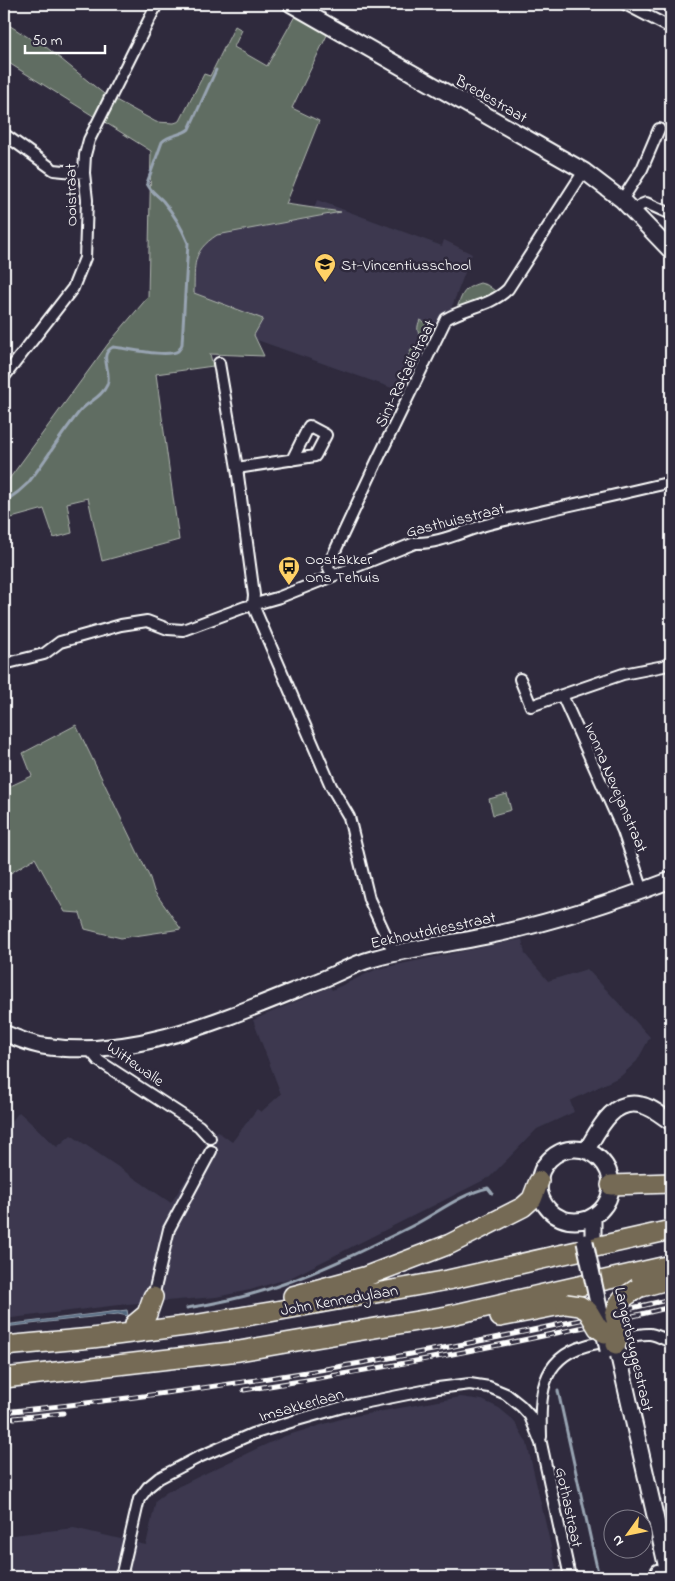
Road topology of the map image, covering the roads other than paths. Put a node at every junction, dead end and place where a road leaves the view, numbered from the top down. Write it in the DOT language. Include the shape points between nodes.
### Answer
graph roads {
  1 [pos="157,4"];
  2 [pos="291,4"];
  3 [pos="625,4"];
  4 [pos="636,6"];
  5 [pos="671,28"];
  6 [pos="659,129"];
  7 [pos="4,134"];
  8 [pos="584,171"];
  9 [pos="84,172"];
  10 [pos="622,200"];
  11 [pos="634,211"];
  12 [pos="671,214"];
  13 [pos="671,251"];
  14 [pos="219,363"];
  15 [pos="4,377"];
  16 [pos="292,460"];
  17 [pos="237,468"];
  18 [pos="671,482"];
  19 [pos="332,575"];
  20 [pos="253,605"];
  21 [pos="671,662"];
  22 [pos="4,664"];
  23 [pos="520,679"];
  24 [pos="562,695"];
  25 [pos="671,880"];
  26 [pos="643,891"];
  27 [pos="394,954"];
  28 [pos="4,1033"];
  29 [pos="89,1049"];
  30 [pos="671,1122"];
  31 [pos="210,1138"];
  32 [pos="210,1151"];
  33 [pos="586,1151"];
  34 [pos="539,1181"];
  35 [pos="671,1183"];
  36 [pos="611,1185"];
  37 [pos="593,1216"];
  38 [pos="574,1221"];
  39 [pos="671,1230"];
  40 [pos="671,1240"];
  41 [pos="589,1241"];
  42 [pos="671,1265"];
  43 [pos="671,1279"];
  44 [pos="154,1297"];
  45 [pos="174,1318"];
  46 [pos="135,1324"];
  47 [pos="76,1340"];
  48 [pos="671,1342"];
  49 [pos="612,1344"];
  50 [pos="4,1346"];
  51 [pos="4,1356"];
  52 [pos="7,1378"];
  53 [pos="541,1443"];
  54 [pos="660,1575"];
  55 [pos="121,1577"];
  56 [pos="570,1577"];
  1 -- 9 [label="street, Ooistraat" via="88,140"];
  2 -- 8 [label="street, Bredestraat"];
  3 -- 4 [label="street"];
  4 -- 5 [label="street"];
  6 -- 10 [label="street" via="642,169"];
  7 -- 9 [label="street" via="54,170"];
  8 -- 10 [label="street, Bredestraat"];
  8 -- 19 [label="street, Sint-Rafaëlstraat" via="508,289 491,301 446,319 328,566"];
  9 -- 15 [label="street, Ooistraat" via="87,200 84,258 73,288"];
  10 -- 11 [label="street, Bredestraat"];
  11 -- 12 [label="street" via="646,203"];
  11 -- 13 [label="street, Bredestraat"];
  14 -- 17 [label="street"];
  16 -- 17 [label="street"];
  17 -- 20 [label="street"];
  18 -- 19 [label="street, Gasthuisstraat" via="569,504 426,544 415,543"];
  19 -- 20 [label="street, Gasthuisstraat"];
  20 -- 22 [label="street, Gasthuisstraat" via="183,630 168,629 146,621 121,625 60,642 44,654"];
  20 -- 27 [label="street" via="331,786 349,817 369,899"];
  21 -- 24 [label="street"];
  23 -- 24 [label="street" via="532,706"];
  24 -- 26 [label="street, Ivonna Nevejanstraat" via="623,830"];
  25 -- 26 [label="street, Eekhoutdriesstraat"];
  26 -- 27 [label="street, Eekhoutdriesstraat" via="548,922"];
  27 -- 29 [label="street, Eekhoutdriesstraat" via="370,960 182,1032"];
  28 -- 29 [label="street, Wittewalle" via="42,1046"];
  29 -- 31 [label="street, Wittewalle" via="99,1061 199,1126"];
  30 -- 33 [label="street" via="641,1105 619,1108 608,1116"];
  32 -- 44 [label="street" via="170,1230"];
  33 -- 34 [label="street" via="565,1150 556,1154 542,1170"];
  33 -- 36 [label="street" via="604,1164"];
  34 -- 38 [label="street" via="545,1204 563,1219"];
  34 -- 45 [label="highway" via="532,1199 523,1207 450,1244 364,1277 257,1305"];
  35 -- 36 [label="highway"];
  36 -- 37 [label="street" via="606,1203"];
  37 -- 38 [label="street"];
  37 -- 41 [label="street, Langerbruggestraat"];
  38 -- 41 [label="street, Langerbruggestraat"];
  39 -- 47 [label="highway, John Kennedylaan" via="448,1280 202,1323"];
  40 -- 51 [label="highway, John Kennedylaan" via="524,1275 300,1317 108,1345"];
  41 -- 49 [label="street, Langerbruggestraat, bridge"];
  42 -- 52 [label="highway" via="447,1316 297,1342"];
  43 -- 49 [label="highway, bridge" via="638,1288 622,1299 615,1316 619,1330"];
  44 -- 45 [label="highway" via="161,1312"];
  44 -- 46 [label="highway" via="147,1314"];
  45 -- 46 [label="highway"];
  46 -- 47 [label="highway" via="98,1330"];
  47 -- 50 [label="highway, John Kennedylaan"];
  48 -- 53 [label="street" via="649,1334 585,1346 562,1357 543,1386"];
  49 -- 52 [label="highway, bridge" via="588,1311 566,1304 420,1334 258,1358 58,1377"];
  49 -- 54 [label="street, Langerbruggestraat"];
  53 -- 55 [label="street, Imsakkerlaan" via="530,1416 521,1406 506,1394 470,1384 343,1407 288,1422 199,1457 148,1487 139,1499"];
  53 -- 56 [label="street, Gothastraat"];
}
